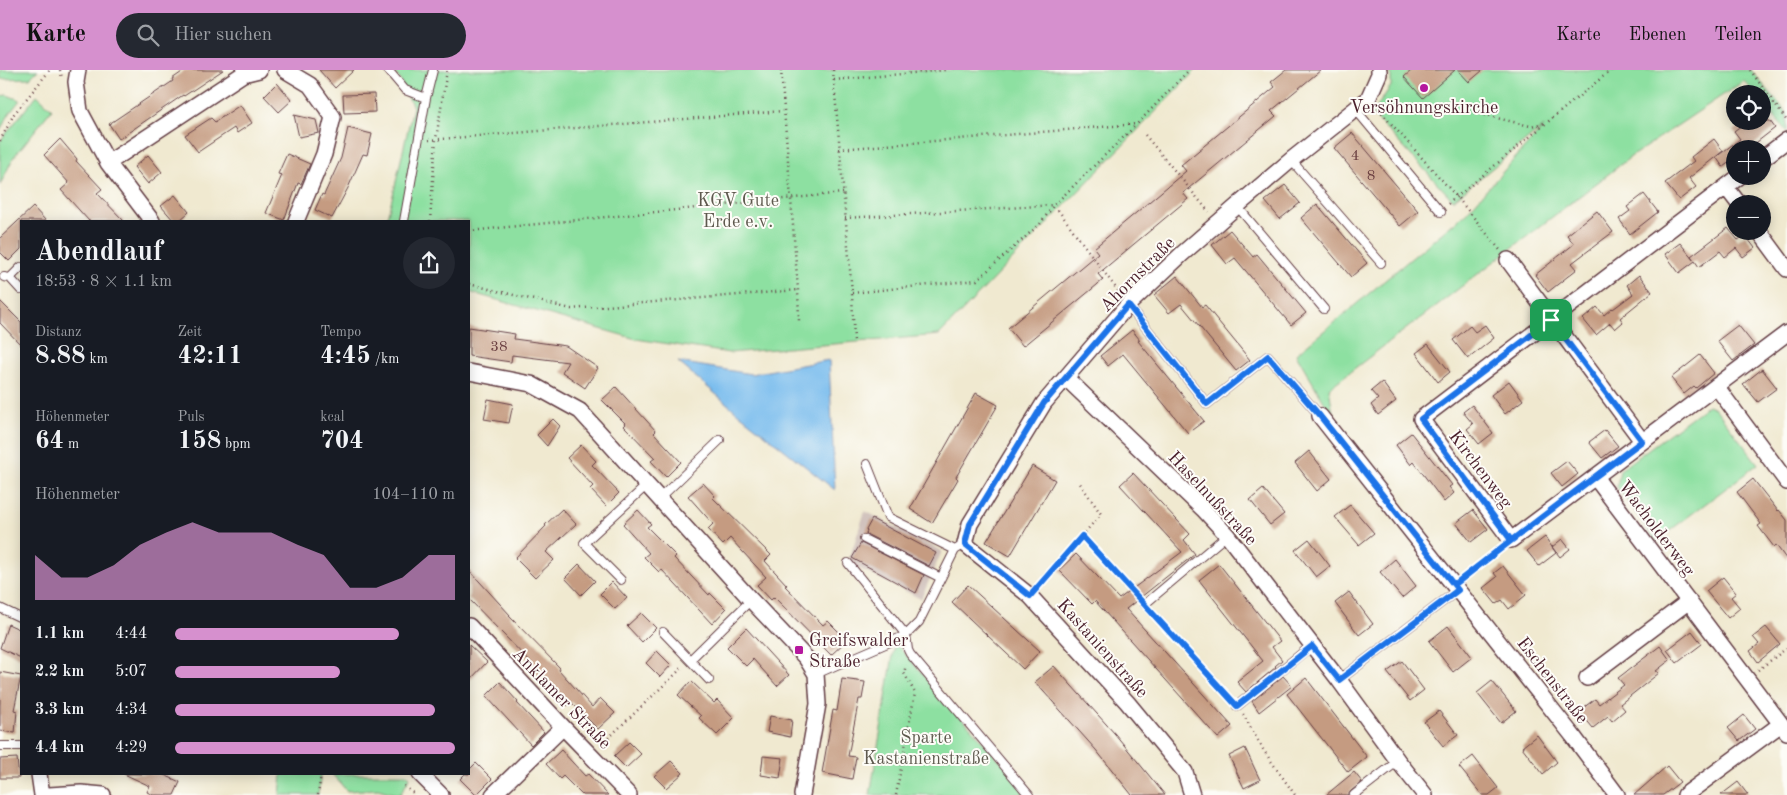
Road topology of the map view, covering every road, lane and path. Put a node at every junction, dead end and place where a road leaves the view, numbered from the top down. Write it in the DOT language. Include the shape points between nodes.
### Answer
graph roads {
  1 [pos="50,70"];
  2 [pos="78,70"];
  3 [pos="259,70"];
  4 [pos="285,70"];
  5 [pos="388,70"];
  6 [pos="433,70"];
  7 [pos="447,70"];
  8 [pos="781,70"];
  9 [pos="833,70"];
  10 [pos="946,70"];
  11 [pos="1189,70"];
  12 [pos="1379,70"];
  13 [pos="1611,70"];
  14 [pos="1750,70"];
  15 [pos="834,80"];
  16 [pos="426,98"];
  17 [pos="1368,99"];
  18 [pos="1356,110"];
  19 [pos="784,111"];
  20 [pos="1548,122"];
  21 [pos="1787,122"];
  22 [pos="1137,124"];
  23 [pos="1145,135"];
  24 [pos="436,139"];
  25 [pos="1787,140"];
  26 [pos="0,141"];
  27 [pos="418,141"];
  28 [pos="839,149"];
  29 [pos="1771,152"];
  30 [pos="1291,160"];
  31 [pos="108,163"];
  32 [pos="1729,185"];
  33 [pos="1726,187"];
  34 [pos="842,193"];
  35 [pos="1732,195"];
  36 [pos="1457,196"];
  37 [pos="791,199"];
  38 [pos="1054,205"];
  39 [pos="1447,205"];
  40 [pos="1237,206"];
  41 [pos="1058,210"];
  42 [pos="1441,212"];
  43 [pos="845,218"];
  44 [pos="151,220"];
  45 [pos="296,220"];
  46 [pos="404,220"];
  47 [pos="430,220"];
  48 [pos="1218,223"];
  49 [pos="470,231"];
  50 [pos="1766,240"];
  51 [pos="1508,260"];
  52 [pos="1381,263"];
  53 [pos="20,268"];
  54 [pos="1787,269"];
  55 [pos="470,284"];
  56 [pos="20,289"];
  57 [pos="798,290"];
  58 [pos="852,293"];
  59 [pos="1128,305"];
  60 [pos="1324,310"];
  61 [pos="1551,320"];
  62 [pos="799,321"];
  63 [pos="1787,333"];
  64 [pos="854,343"];
  65 [pos="470,372"];
  66 [pos="1066,378"];
  67 [pos="1716,386"];
  68 [pos="1320,416"];
  69 [pos="720,440"];
  70 [pos="1642,441"];
  71 [pos="867,464"];
  72 [pos="1595,477"];
  73 [pos="1079,482"];
  74 [pos="1787,482"];
  75 [pos="647,486"];
  76 [pos="659,499"];
  77 [pos="1082,536"];
  78 [pos="1227,536"];
  79 [pos="864,539"];
  80 [pos="1511,540"];
  81 [pos="960,547"];
  82 [pos="848,563"];
  83 [pos="941,578"];
  84 [pos="621,580"];
  85 [pos="1456,588"];
  86 [pos="1030,596"];
  87 [pos="751,600"];
  88 [pos="1689,601"];
  89 [pos="1145,604"];
  90 [pos="0,608"];
  91 [pos="20,618"];
  92 [pos="470,627"];
  93 [pos="663,632"];
  94 [pos="906,635"];
  95 [pos="1312,646"];
  96 [pos="1787,648"];
  97 [pos="910,654"];
  98 [pos="690,660"];
  99 [pos="816,674"];
  100 [pos="1587,678"];
  101 [pos="1747,679"];
  102 [pos="709,680"];
  103 [pos="1339,680"];
  104 [pos="1237,706"];
  105 [pos="563,727"];
  106 [pos="1784,728"];
  107 [pos="0,746"];
  108 [pos="20,746"];
  109 [pos="591,755"];
  110 [pos="1398,761"];
  111 [pos="39,775"];
  112 [pos="321,775"];
  113 [pos="421,775"];
  114 [pos="404,786"];
  115 [pos="897,794"];
  116 [pos="42,795"];
  117 [pos="50,795"];
  118 [pos="103,795"];
  119 [pos="318,795"];
  120 [pos="416,795"];
  121 [pos="441,795"];
  122 [pos="493,795"];
  123 [pos="629,795"];
  124 [pos="802,795"];
  125 [pos="1029,795"];
  126 [pos="1192,795"];
  127 [pos="1295,795"];
  128 [pos="1354,795"];
  129 [pos="1425,795"];
  130 [pos="1617,795"];
  131 [pos="1685,795"];
  1 -- 26 [label="path" via="14,114"];
  2 -- 31 [label="street" via="76,82 80,111"];
  3 -- 31 [label="street" via="242,74"];
  4 -- 45 [label="street" via="310,85 333,117 324,154"];
  5 -- 16 [label="lane" via="405,90"];
  6 -- 16 [label="lane"];
  7 -- 24 [label="path"];
  8 -- 19 [label="path"];
  9 -- 15 [label="path"];
  10 -- 15 [label="path"];
  11 -- 22 [label="path"];
  12 -- 17 [label="street, Ahornstraße"];
  13 -- 20 [label="path"];
  14 -- 21 [label="path"];
  15 -- 28 [label="path"];
  16 -- 27 [label="lane"];
  17 -- 18 [label="street, Ahornstraße"];
  17 -- 20 [label="path" via="1397,111 1476,113 1530,126"];
  17 -- 36 [label="path"];
  18 -- 30 [label="street, Ahornstraße"];
  18 -- 42 [label="lane"];
  19 -- 24 [label="path"];
  19 -- 37 [label="path"];
  20 -- 36 [label="path"];
  22 -- 28 [label="path"];
  22 -- 38 [label="path"];
  23 -- 48 [label="path"];
  24 -- 27 [label="path"];
  24 -- 47 [label="path"];
  25 -- 29 [label="street"];
  27 -- 46 [label="lane"];
  28 -- 34 [label="path"];
  30 -- 40 [label="street, Ahornstraße"];
  30 -- 52 [label="lane"];
  31 -- 44 [label="street"];
  32 -- 33 [label="street, Kirchenweg"];
  33 -- 35 [label="street"];
  33 -- 61 [label="street, Kirchenweg"];
  34 -- 37 [label="path"];
  34 -- 43 [label="path"];
  36 -- 39 [label="path"];
  36 -- 51 [label="path"];
  37 -- 49 [label="path"];
  37 -- 57 [label="path"];
  38 -- 43 [label="path"];
  38 -- 58 [label="path" via="1040,224 977,280"];
  40 -- 48 [label="street, Ahornstraße"];
  40 -- 60 [label="lane"];
  41 -- 59 [label="path"];
  43 -- 58 [label="path"];
  48 -- 59 [label="street, Ahornstraße"];
  50 -- 54 [label="street"];
  51 -- 61 [label="street"];
  53 -- 56 [label="lane" via="7,278"];
  55 -- 57 [label="path" via="571,309"];
  57 -- 62 [label="path"];
  58 -- 64 [label="path"];
  59 -- 66 [label="street, Ahornstraße"];
  59 -- 68 [label="lane" via="1207,404 1268,356"];
  61 -- 70 [label="street"];
  61 -- 80 [label="street, Kirchenweg" via="1421,419"];
  63 -- 67 [label="street"];
  65 -- 75 [label="street" via="531,384 580,411"];
  66 -- 78 [label="street, Haselnußstraße"];
  66 -- 81 [label="street, Ahornstraße" via="1044,403 970,524"];
  67 -- 70 [label="street"];
  67 -- 74 [label="street"];
  68 -- 85 [label="street, Eschenstraße"];
  69 -- 76 [label="lane"];
  70 -- 72 [label="street"];
  71 -- 81 [label="lane" via="888,517"];
  72 -- 80 [label="street"];
  72 -- 88 [label="street, Wacholderweg"];
  73 -- 77 [label="path" via="1101,514"];
  75 -- 76 [label="street"];
  75 -- 84 [label="lane" via="584,543"];
  76 -- 87 [label="street"];
  77 -- 86 [label="path"];
  77 -- 89 [label="path"];
  78 -- 89 [label="lane"];
  78 -- 95 [label="street, Haselnußstraße"];
  79 -- 83 [label="lane"];
  80 -- 85 [label="path"];
  81 -- 83 [label="lane"];
  81 -- 86 [label="street, Kastanienstraße"];
  82 -- 94 [label="lane"];
  83 -- 94 [label="lane" via="919,622"];
  85 -- 103 [label="lane"];
  85 -- 130 [label="street, Eschenstraße"];
  86 -- 126 [label="street, Kastanienstraße" via="1127,702 1185,772"];
  87 -- 98 [label="lane"];
  87 -- 99 [label="street" via="799,650"];
  88 -- 100 [label="street, Wacholderweg"];
  88 -- 101 [label="street, Wacholderweg"];
  89 -- 104 [label="path"];
  90 -- 91 [label="lane"];
  92 -- 105 [label="street, Anklamer Straße"];
  93 -- 98 [label="lane"];
  94 -- 97 [label="lane"];
  94 -- 99 [label="lane"];
  95 -- 103 [label="street, Haselnußstraße"];
  95 -- 104 [label="lane"];
  96 -- 101 [label="path"];
  97 -- 115 [label="path" via="904,673 915,693"];
  97 -- 125 [label="lane"];
  98 -- 102 [label="lane"];
  98 -- 109 [label="path"];
  99 -- 124 [label="street" via="818,704"];
  101 -- 106 [label="street, Wacholderweg"];
  103 -- 110 [label="street, Haselnußstraße"];
  104 -- 127 [label="path"];
  105 -- 109 [label="street, Anklamer Straße"];
  105 -- 122 [label="street"];
  106 -- 131 [label="street, Wacholderweg"];
  107 -- 108 [label="lane"];
  109 -- 123 [label="street, Anklamer Straße"];
  110 -- 128 [label="lane"];
  110 -- 129 [label="street, Haselnußstraße"];
  111 -- 116 [label="street"];
  112 -- 119 [label="path"];
  113 -- 121 [label="street"];
  114 -- 120 [label="path"];
  117 -- 118 [label="street"];
}
